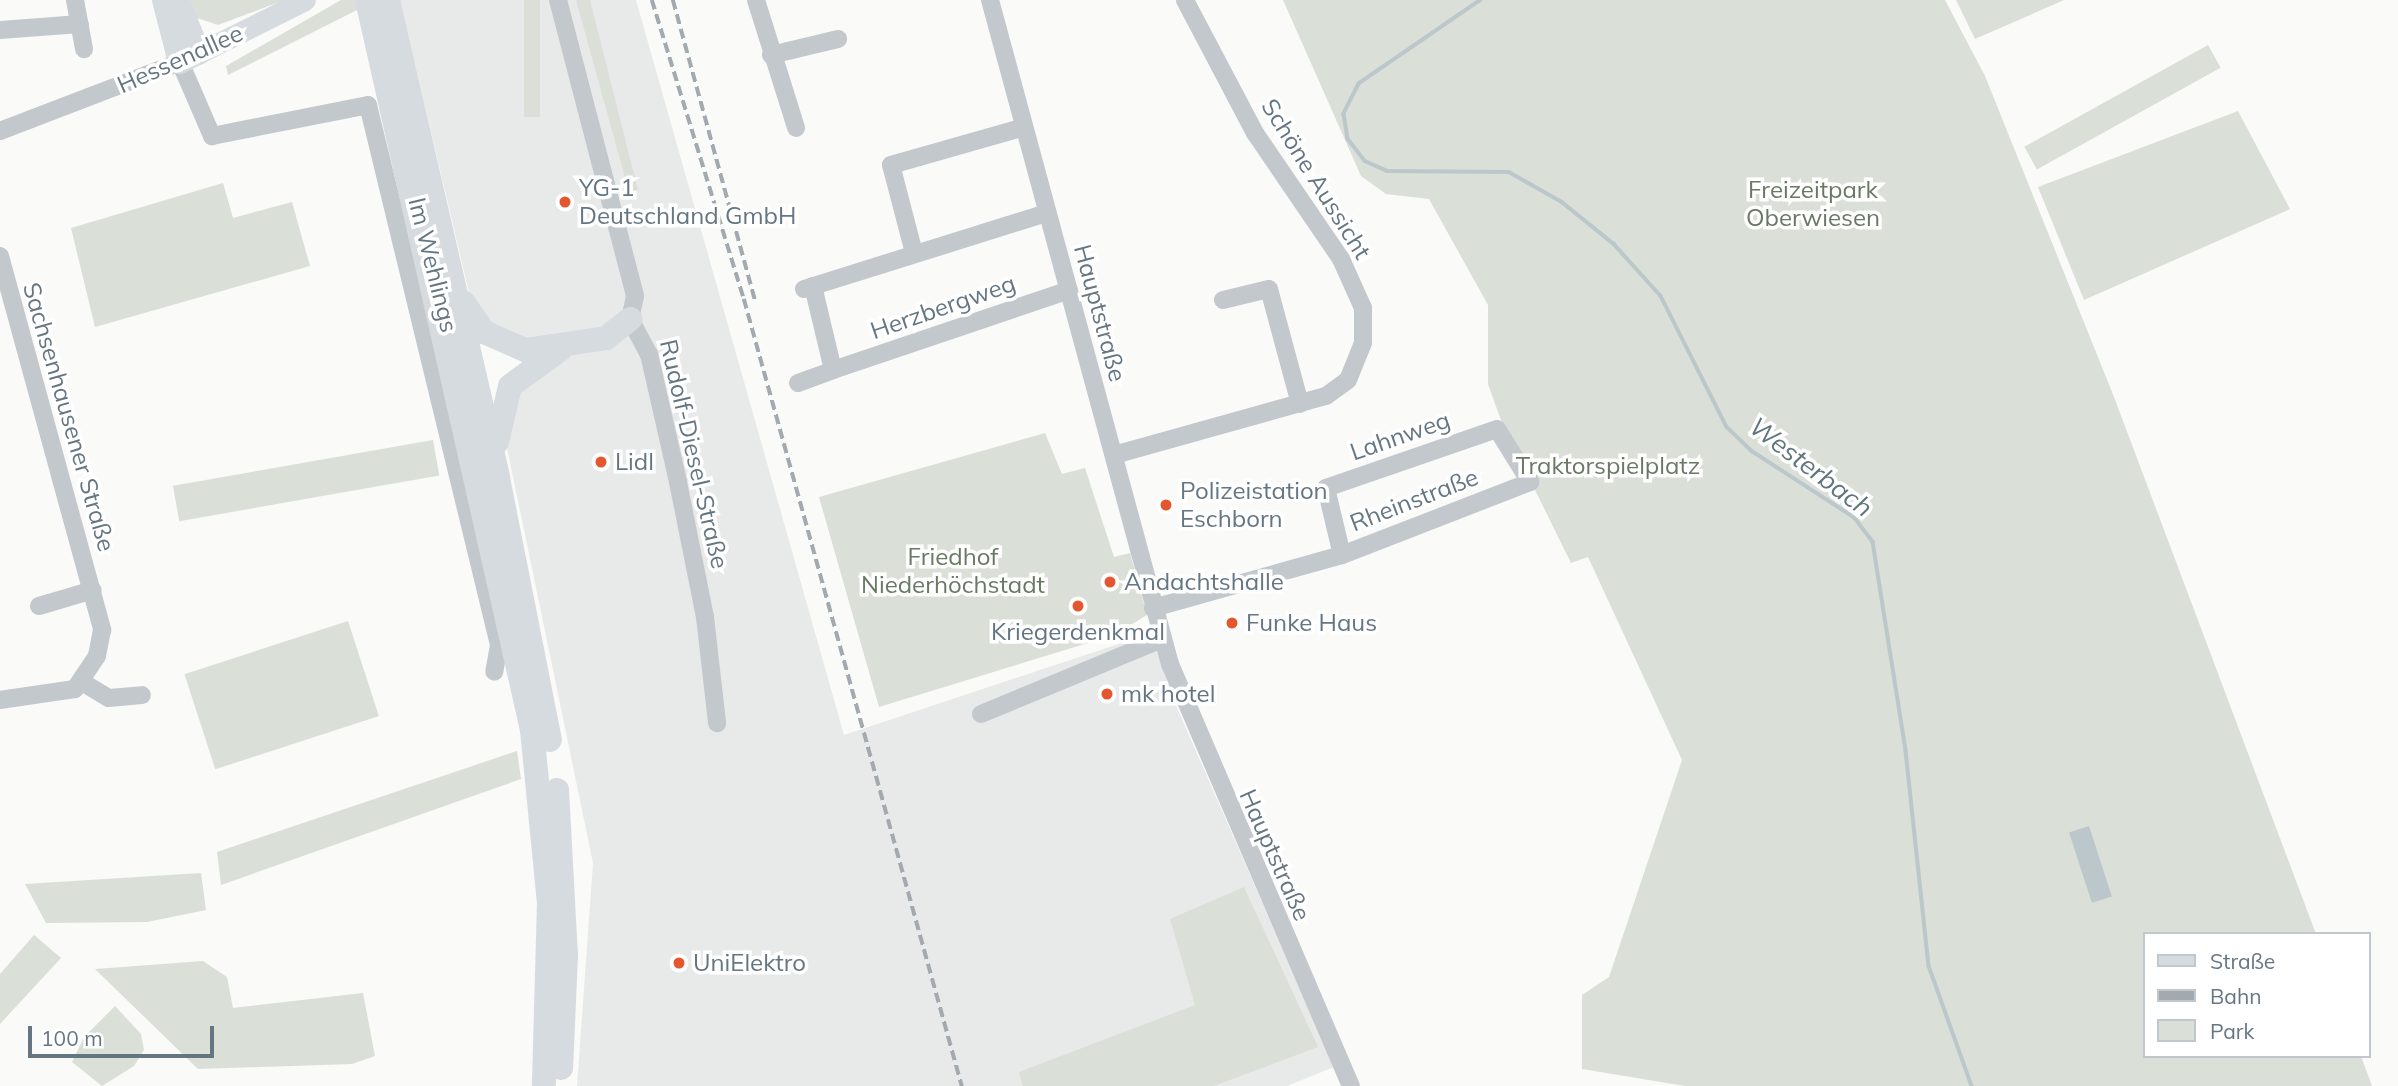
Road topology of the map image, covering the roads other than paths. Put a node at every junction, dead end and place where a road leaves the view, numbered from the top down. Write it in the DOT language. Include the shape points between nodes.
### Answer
graph roads {
  1 [pos="75,0"];
  2 [pos="164,0"];
  3 [pos="177,0"];
  4 [pos="305,0"];
  5 [pos="558,0"];
  6 [pos="756,0"];
  7 [pos="990,0"];
  8 [pos="1185,0"];
  9 [pos="374,1"];
  10 [pos="80,24"];
  11 [pos="0,30"];
  12 [pos="838,39"];
  13 [pos="84,49"];
  14 [pos="771,55"];
  15 [pos="190,58"];
  16 [pos="1024,127"];
  17 [pos="796,128"];
  18 [pos="0,131"];
  19 [pos="1047,213"];
  20 [pos="914,253"];
  21 [pos="0,256"];
  22 [pos="454,286"];
  23 [pos="1069,290"];
  24 [pos="1223,300"];
  25 [pos="630,319"];
  26 [pos="561,349"];
  27 [pos="833,370"];
  28 [pos="798,383"];
  29 [pos="1300,404"];
  30 [pos="1114,455"];
  31 [pos="498,478"];
  32 [pos="1530,482"];
  33 [pos="1342,555"];
  34 [pos="93,590"];
  35 [pos="39,606"];
  36 [pos="1153,608"];
  37 [pos="1162,639"];
  38 [pos="494,672"];
  39 [pos="82,682"];
  40 [pos="142,695"];
  41 [pos="0,700"];
  42 [pos="981,714"];
  43 [pos="717,723"];
  44 [pos="544,1086"];
  45 [pos="559,1086"];
  46 [pos="1351,1086"];
  1 -- 10 [label="street"];
  2 -- 15 [label="highway"];
  3 -- 15 [label="highway"];
  4 -- 15 [label="main road, Hessenallee"];
  5 -- 25 [label="street, Rudolf-Diesel-Straße" via="635,296"];
  6 -- 14 [label="street"];
  7 -- 16 [label="street, Hauptstraße"];
  8 -- 29 [label="street, Schöne Aussicht" via="1255,133 1341,259 1363,308 1363,343 1348,380"];
  9 -- 22 [label="highway"];
  9 -- 44 [label="highway" via="532,730 549,902"];
  10 -- 11 [label="street"];
  10 -- 13 [label="street"];
  12 -- 14 [label="street"];
  14 -- 17 [label="street"];
  15 -- 18 [label="street, Hessenallee"];
  15 -- 38 [label="street, Im Wehlings" via="212,136 370,108 499,645"];
  16 -- 19 [label="street, Hauptstraße"];
  16 -- 20 [label="street" via="891,165"];
  19 -- 20 [label="street"];
  19 -- 23 [label="street, Hauptstraße"];
  20 -- 27 [label="street" via="808,288"];
  21 -- 34 [label="street, Sachsenhausener Straße"];
  22 -- 26 [label="highway" via="477,325 498,342 525,350"];
  22 -- 31 [label="highway"];
  23 -- 27 [label="street, Herzbergweg"];
  23 -- 30 [label="street, Hauptstraße"];
  24 -- 29 [label="street" via="1269,289"];
  25 -- 26 [label="highway" via="617,333"];
  25 -- 43 [label="street, Rudolf-Diesel-Straße" via="649,354 678,482 705,617"];
  26 -- 31 [label="highway" via="510,386 499,417"];
  27 -- 28 [label="street, Herzbergweg"];
  29 -- 30 [label="street, Schöne Aussicht"];
  30 -- 36 [label="street, Hauptstraße"];
  31 -- 45 [label="highway" via="543,691 563,844 566,1000"];
  32 -- 33 [label="street, Rheinstraße"];
  32 -- 33 [label="street, Lahnweg" via="1497,429 1325,488"];
  33 -- 36 [label="street, Rheinstraße"];
  34 -- 35 [label="street, Sachsenhausener Straße"];
  34 -- 39 [label="street, Sachsenhausener Straße" via="101,641"];
  36 -- 37 [label="street, Hauptstraße"];
  37 -- 42 [label="street"];
  37 -- 46 [label="street, Hauptstraße" via="1231,817"];
  39 -- 40 [label="street" via="109,698"];
  39 -- 41 [label="street" via="62,694"];
}
